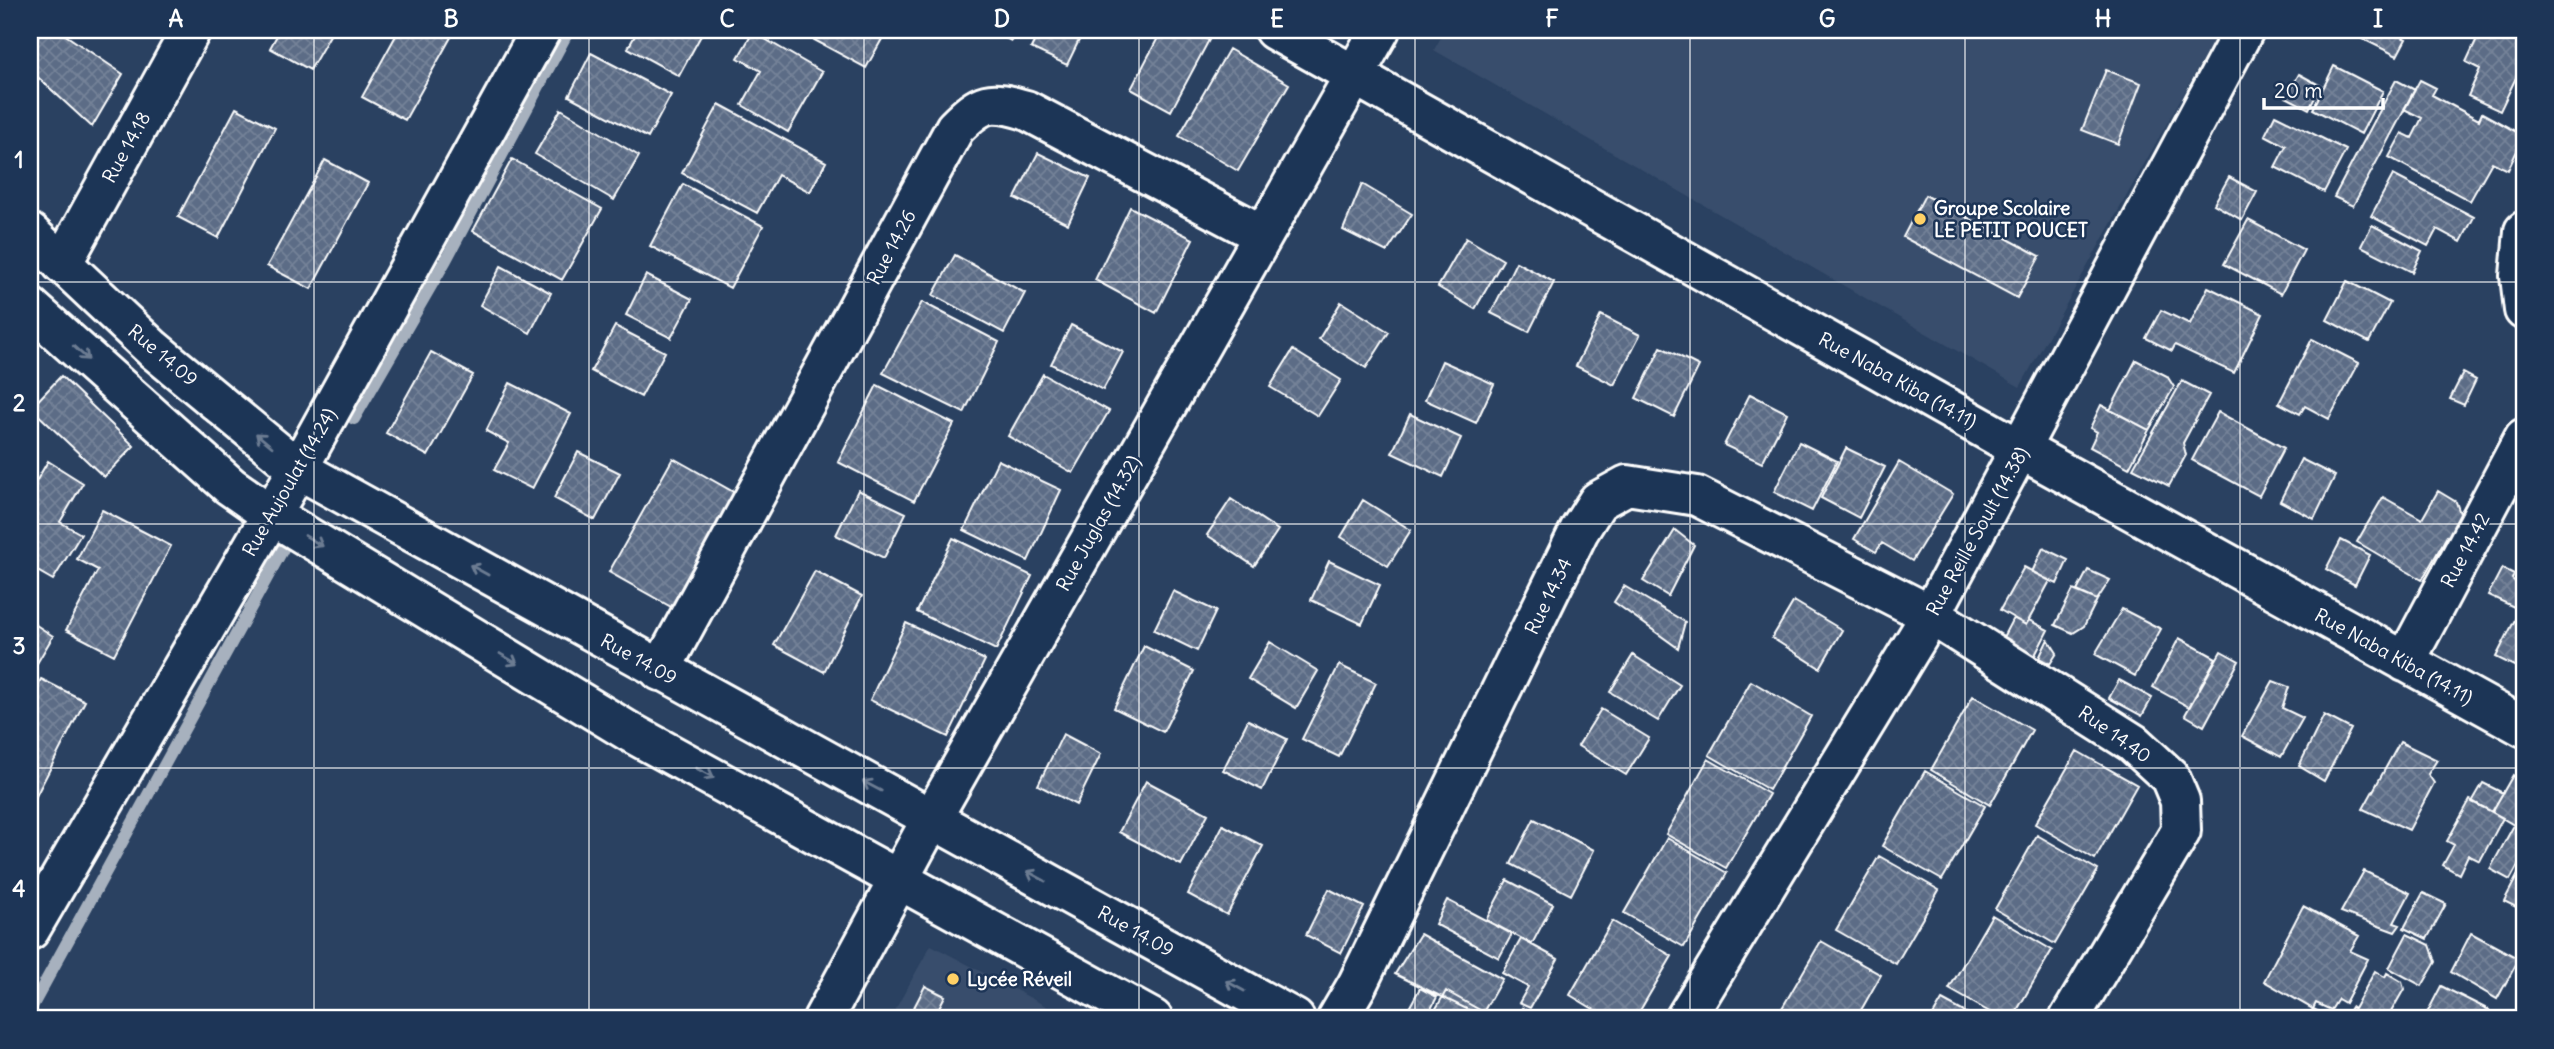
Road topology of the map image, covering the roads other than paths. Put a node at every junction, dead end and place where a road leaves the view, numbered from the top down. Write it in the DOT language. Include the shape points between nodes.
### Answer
graph roads {
  1 [pos="191,30"];
  2 [pos="541,30"];
  3 [pos="1274,30"];
  4 [pos="1380,30"];
  5 [pos="2244,30"];
  6 [pos="1357,74"];
  7 [pos="2524,231"];
  8 [pos="30,233"];
  9 [pos="1261,234"];
  10 [pos="62,264"];
  11 [pos="30,307"];
  12 [pos="2524,310"];
  13 [pos="2524,438"];
  14 [pos="2022,450"];
  15 [pos="298,468"];
  16 [pos="270,514"];
  17 [pos="1931,615"];
  18 [pos="2405,662"];
  19 [pos="660,671"];
  20 [pos="2524,727"];
  21 [pos="932,818"];
  22 [pos="902,880"];
  23 [pos="30,930"];
  24 [pos="823,1019"];
  25 [pos="1153,1019"];
  26 [pos="1295,1019"];
  27 [pos="1337,1019"];
  28 [pos="1685,1019"];
  29 [pos="2069,1019"];
  1 -- 10 [label="street, Rue 14.18"];
  2 -- 15 [label="street, Rue Aujoulat (14.24)"];
  3 -- 6 [label="street, Rue Naba Kiba (14.11)"];
  4 -- 6 [label="street, Rue Juglas (14.32)"];
  5 -- 14 [label="street, Rue Reille Soult (14.38)"];
  6 -- 9 [label="street, Rue Juglas (14.32)"];
  6 -- 14 [label="street, Rue Naba Kiba (14.11)"];
  7 -- 12 [label="street" via="2520,276"];
  8 -- 10 [label="street, Rue 14.09"];
  9 -- 19 [label="street, Rue 14.26" via="1026,110 998,102 976,107 956,128"];
  9 -- 21 [label="street, Rue Juglas (14.32)"];
  15 -- 10 [label="street, Rue 14.09, one-way" via="153,349"];
  11 -- 16 [label="street, one-way" via="230,486"];
  13 -- 18 [label="street, Rue 14.42"];
  14 -- 17 [label="street, Rue Reille Soult (14.38)"];
  14 -- 18 [label="street, Rue Naba Kiba (14.11)"];
  15 -- 16 [label="street, Rue Aujoulat (14.24)"];
  19 -- 15 [label="street, Rue 14.09, one-way"];
  16 -- 22 [label="street, one-way" via="628,731"];
  16 -- 23 [label="street, Rue Aujoulat (14.24)"];
  17 -- 27 [label="street, Rue 14.34" via="1697,496 1627,485 1598,501"];
  17 -- 28 [label="street, Rue Reille Soult (14.38)"];
  17 -- 29 [label="street, Rue 14.40" via="2133,743 2170,777 2180,802 2181,831"];
  18 -- 20 [label="street, Rue Naba Kiba (14.11)"];
  21 -- 19 [label="street, Rue 14.09, one-way"];
  21 -- 22 [label="street, Rue Juglas (14.32)"];
  26 -- 21 [label="street, Rue 14.09, one-way"];
  22 -- 24 [label="street, Rue Juglas (14.32)"];
  22 -- 25 [label="street"];
}
